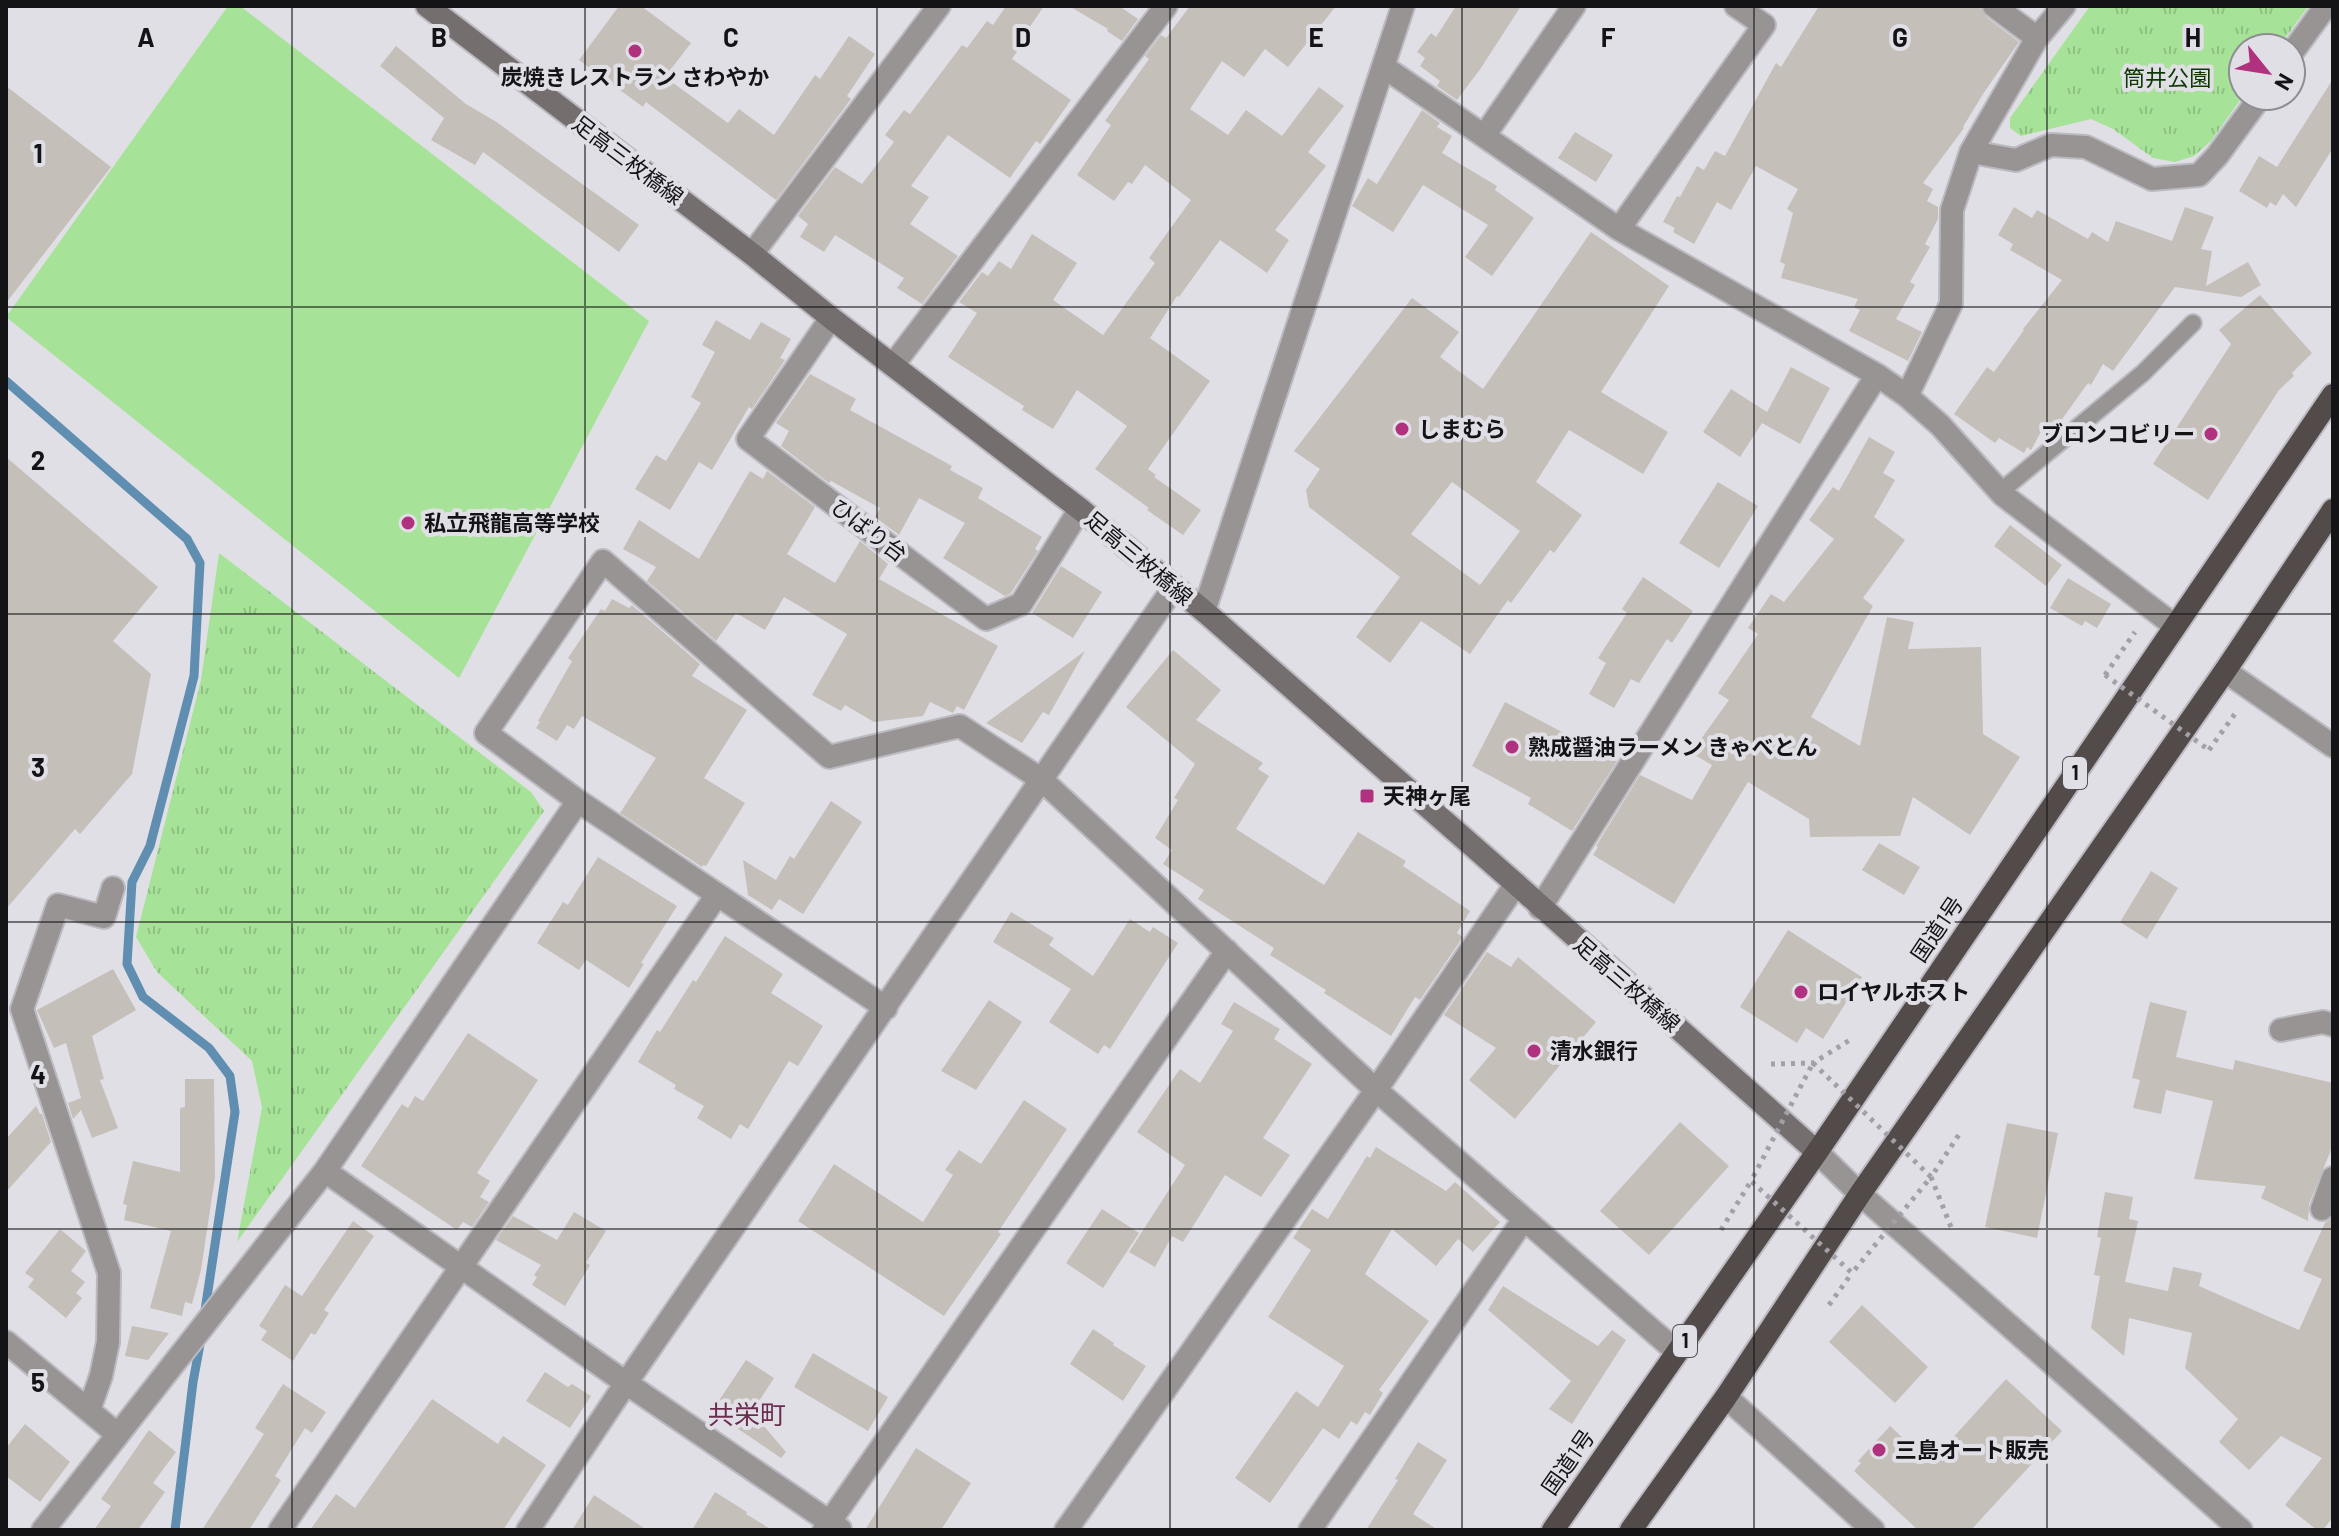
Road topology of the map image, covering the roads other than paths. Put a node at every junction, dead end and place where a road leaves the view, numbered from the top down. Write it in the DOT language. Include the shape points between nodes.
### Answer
graph roads {
  1 [pos="427,6"];
  2 [pos="939,6"];
  3 [pos="1166,6"];
  4 [pos="1403,6"];
  5 [pos="1574,6"];
  6 [pos="1736,6"];
  7 [pos="1994,6"];
  8 [pos="2064,6"];
  9 [pos="2326,6"];
  10 [pos="2307,32"];
  11 [pos="2037,38"];
  12 [pos="1384,67"];
  13 [pos="2249,112"];
  14 [pos="1484,136"];
  15 [pos="1971,152"];
  16 [pos="1619,229"];
  17 [pos="752,254"];
  18 [pos="831,318"];
  19 [pos="2193,323"];
  20 [pos="893,365"];
  21 [pos="1877,375"];
  22 [pos="2333,395"];
  23 [pos="1907,396"];
  24 [pos="2000,492"];
  25 [pos="1080,509"];
  26 [pos="2333,510"];
  27 [pos="1174,587"];
  28 [pos="1204,611"];
  29 [pos="2175,626"];
  30 [pos="2225,671"];
  31 [pos="2333,746"];
  32 [pos="1042,780"];
  33 [pos="578,801"];
  34 [pos="1516,884"];
  35 [pos="113,888"];
  36 [pos="717,895"];
  37 [pos="1540,908"];
  38 [pos="1227,951"];
  39 [pos="886,1008"];
  40 [pos="2333,1025"];
  41 [pos="2281,1030"];
  42 [pos="1376,1090"];
  43 [pos="1817,1152"];
  44 [pos="325,1171"];
  45 [pos="2333,1178"];
  46 [pos="1860,1194"];
  47 [pos="2322,1209"];
  48 [pos="1524,1219"];
  49 [pos="461,1267"];
  50 [pos="6,1342"];
  51 [pos="1677,1352"];
  52 [pos="626,1383"];
  53 [pos="1726,1397"];
  54 [pos="89,1410"];
  55 [pos="117,1434"];
  56 [pos="831,1527"];
  57 [pos="43,1530"];
  58 [pos="280,1530"];
  59 [pos="528,1530"];
  60 [pos="1066,1530"];
  61 [pos="1310,1530"];
  62 [pos="1553,1530"];
  63 [pos="1631,1530"];
  64 [pos="1873,1530"];
  65 [pos="2241,1530"];
  1 -- 17 [label="main road, 足高三枚橋線"];
  2 -- 17 [label="street"];
  3 -- 20 [label="street"];
  4 -- 12 [label="street"];
  5 -- 14 [label="street"];
  6 -- 16 [label="street" via="1764,25"];
  7 -- 11 [label="street"];
  8 -- 11 [label="street"];
  9 -- 10 [label="street"];
  11 -- 15 [label="street"];
  12 -- 14 [label="street"];
  12 -- 28 [label="street"];
  13 -- 15 [label="street" via="2199,175 2152,179 2086,147 2051,145 2016,160"];
  14 -- 16 [label="street"];
  15 -- 23 [label="street" via="1952,210 1951,304"];
  16 -- 21 [label="street"];
  17 -- 18 [label="main road, 足高三枚橋線"];
  18 -- 20 [label="main road, 足高三枚橋線"];
  18 -- 25 [label="street, ひばり台" via="748,439 986,619 1021,604"];
  19 -- 24 [label="lane" via="2143,373"];
  20 -- 25 [label="main road, 足高三枚橋線"];
  21 -- 23 [label="street"];
  21 -- 37 [label="street"];
  22 -- 29 [label="highway, 国道1号 / 1"];
  23 -- 24 [label="street"];
  24 -- 29 [label="street"];
  25 -- 27 [label="main road, 足高三枚橋線"];
  26 -- 30 [label="highway"];
  27 -- 28 [label="main road, 足高三枚橋線"];
  27 -- 32 [label="street"];
  28 -- 34 [label="main road, 足高三枚橋線"];
  29 -- 43 [label="highway, 国道1号 / 1"];
  30 -- 31 [label="street"];
  30 -- 46 [label="highway"];
  32 -- 33 [label="street" via="960,726 829,757 603,561 486,733"];
  32 -- 38 [label="street"];
  32 -- 39 [label="street"];
  33 -- 36 [label="street"];
  33 -- 44 [label="street"];
  34 -- 37 [label="main road, 足高三枚橋線"];
  34 -- 42 [label="street"];
  35 -- 54 [label="street" via="104,917 58,905 22,1009 109,1273 108,1342"];
  36 -- 39 [label="street"];
  36 -- 49 [label="street"];
  37 -- 43 [label="main road, 足高三枚橋線"];
  38 -- 42 [label="street"];
  38 -- 56 [label="street"];
  39 -- 52 [label="street"];
  40 -- 41 [label="street"];
  42 -- 48 [label="street"];
  42 -- 60 [label="street"];
  43 -- 46 [label="street"];
  43 -- 51 [label="highway, 国道1号 / 1"];
  44 -- 49 [label="street"];
  44 -- 55 [label="street"];
  45 -- 47 [label="street"];
  46 -- 53 [label="highway"];
  46 -- 65 [label="street"];
  48 -- 51 [label="street"];
  48 -- 61 [label="street"];
  49 -- 52 [label="street"];
  49 -- 58 [label="street"];
  50 -- 54 [label="street"];
  51 -- 62 [label="highway, 国道1号 / 1"];
  52 -- 56 [label="street"];
  52 -- 59 [label="street"];
  53 -- 63 [label="highway"];
  53 -- 64 [label="street"];
  54 -- 55 [label="street"];
  55 -- 57 [label="street"];
}
